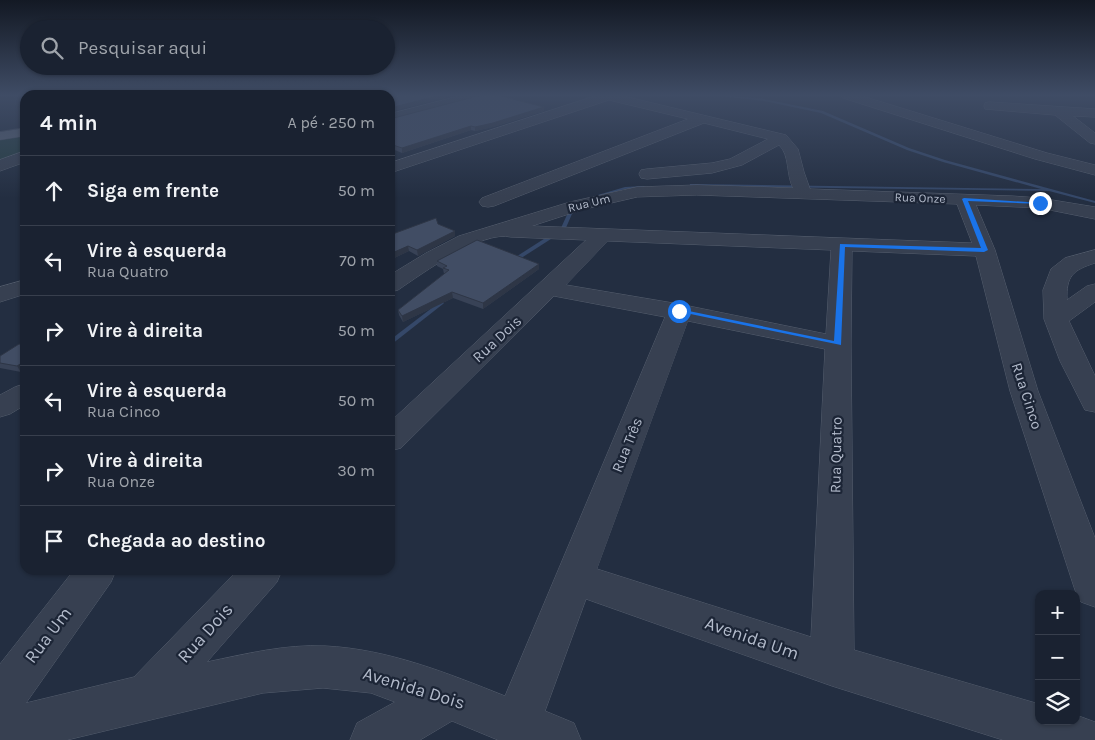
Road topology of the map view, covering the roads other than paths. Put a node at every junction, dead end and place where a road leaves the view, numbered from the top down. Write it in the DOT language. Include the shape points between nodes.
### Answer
graph roads {
  1 [pos="504,130"];
  2 [pos="673,130"];
  3 [pos="747,130"];
  4 [pos="955,130"];
  5 [pos="1082,130"];
  6 [pos="20,133"];
  7 [pos="0,136"];
  8 [pos="780,138"];
  9 [pos="1095,140"];
  10 [pos="20,158"];
  11 [pos="0,166"];
  12 [pos="395,166"];
  13 [pos="1095,170"];
  14 [pos="647,174"];
  15 [pos="801,189"];
  16 [pos="964,199"];
  17 [pos="488,202"];
  18 [pos="1095,212"];
  19 [pos="495,230"];
  20 [pos="602,236"];
  21 [pos="842,245"];
  22 [pos="984,250"];
  23 [pos="1095,256"];
  24 [pos="395,282"];
  25 [pos="20,289"];
  26 [pos="551,289"];
  27 [pos="1095,291"];
  28 [pos="0,295"];
  29 [pos="679,311"];
  30 [pos="1056,319"];
  31 [pos="838,344"];
  32 [pos="20,396"];
  33 [pos="1095,402"];
  34 [pos="0,407"];
  35 [pos="395,435"];
  36 [pos="93,575"];
  37 [pos="258,575"];
  38 [pos="574,578"];
  39 [pos="1095,590"];
  40 [pos="832,665"];
  41 [pos="147,697"];
  42 [pos="450,697"];
  43 [pos="0,700"];
  44 [pos="517,723"];
  45 [pos="0,734"];
  46 [pos="374,740"];
  47 [pos="557,740"];
  48 [pos="1080,740"];
  1 -- 12 [label="street"];
  2 -- 17 [label="street"];
  3 -- 8 [label="street"];
  4 -- 13 [label="street"];
  5 -- 9 [label="street"];
  6 -- 7 [label="main road"];
  8 -- 14 [label="street" via="736,162 712,168"];
  8 -- 15 [label="street" via="792,149 794,170"];
  10 -- 11 [label="street"];
  15 -- 16 [label="street, Rua Onze"];
  15 -- 19 [label="street, Rua Um" via="637,192 571,207"];
  16 -- 18 [label="street, Rua Onze" via="1040,203"];
  16 -- 22 [label="street, Rua Cinco"];
  19 -- 20 [label="street"];
  19 -- 24 [label="street, Rua Um" via="466,240"];
  20 -- 21 [label="street"];
  20 -- 26 [label="street, Rua Dois"];
  21 -- 22 [label="street"];
  21 -- 31 [label="street, Rua Quatro"];
  22 -- 39 [label="street, Rua Cinco" via="1024,392"];
  23 -- 30 [label="street" via="1073,263 1059,274 1055,290"];
  25 -- 28 [label="street"];
  26 -- 29 [label="street"];
  26 -- 35 [label="street, Rua Dois"];
  27 -- 30 [label="street"];
  29 -- 31 [label="street"];
  29 -- 38 [label="street, Rua Três"];
  30 -- 33 [label="street"];
  31 -- 40 [label="street, Rua Quatro"];
  32 -- 34 [label="street"];
  36 -- 43 [label="street, Rua Um"];
  37 -- 41 [label="street, Rua Dois"];
  38 -- 40 [label="street, Avenida Um"];
  38 -- 44 [label="street"];
  40 -- 48 [label="street, Avenida Um"];
  41 -- 42 [label="street, Avenida Dois" via="263,672 323,668 371,672"];
  41 -- 45 [label="street, Avenida Dois"];
  42 -- 44 [label="street, Avenida Dois"];
  42 -- 46 [label="street"];
  44 -- 47 [label="street, Avenida Dois"];
}
